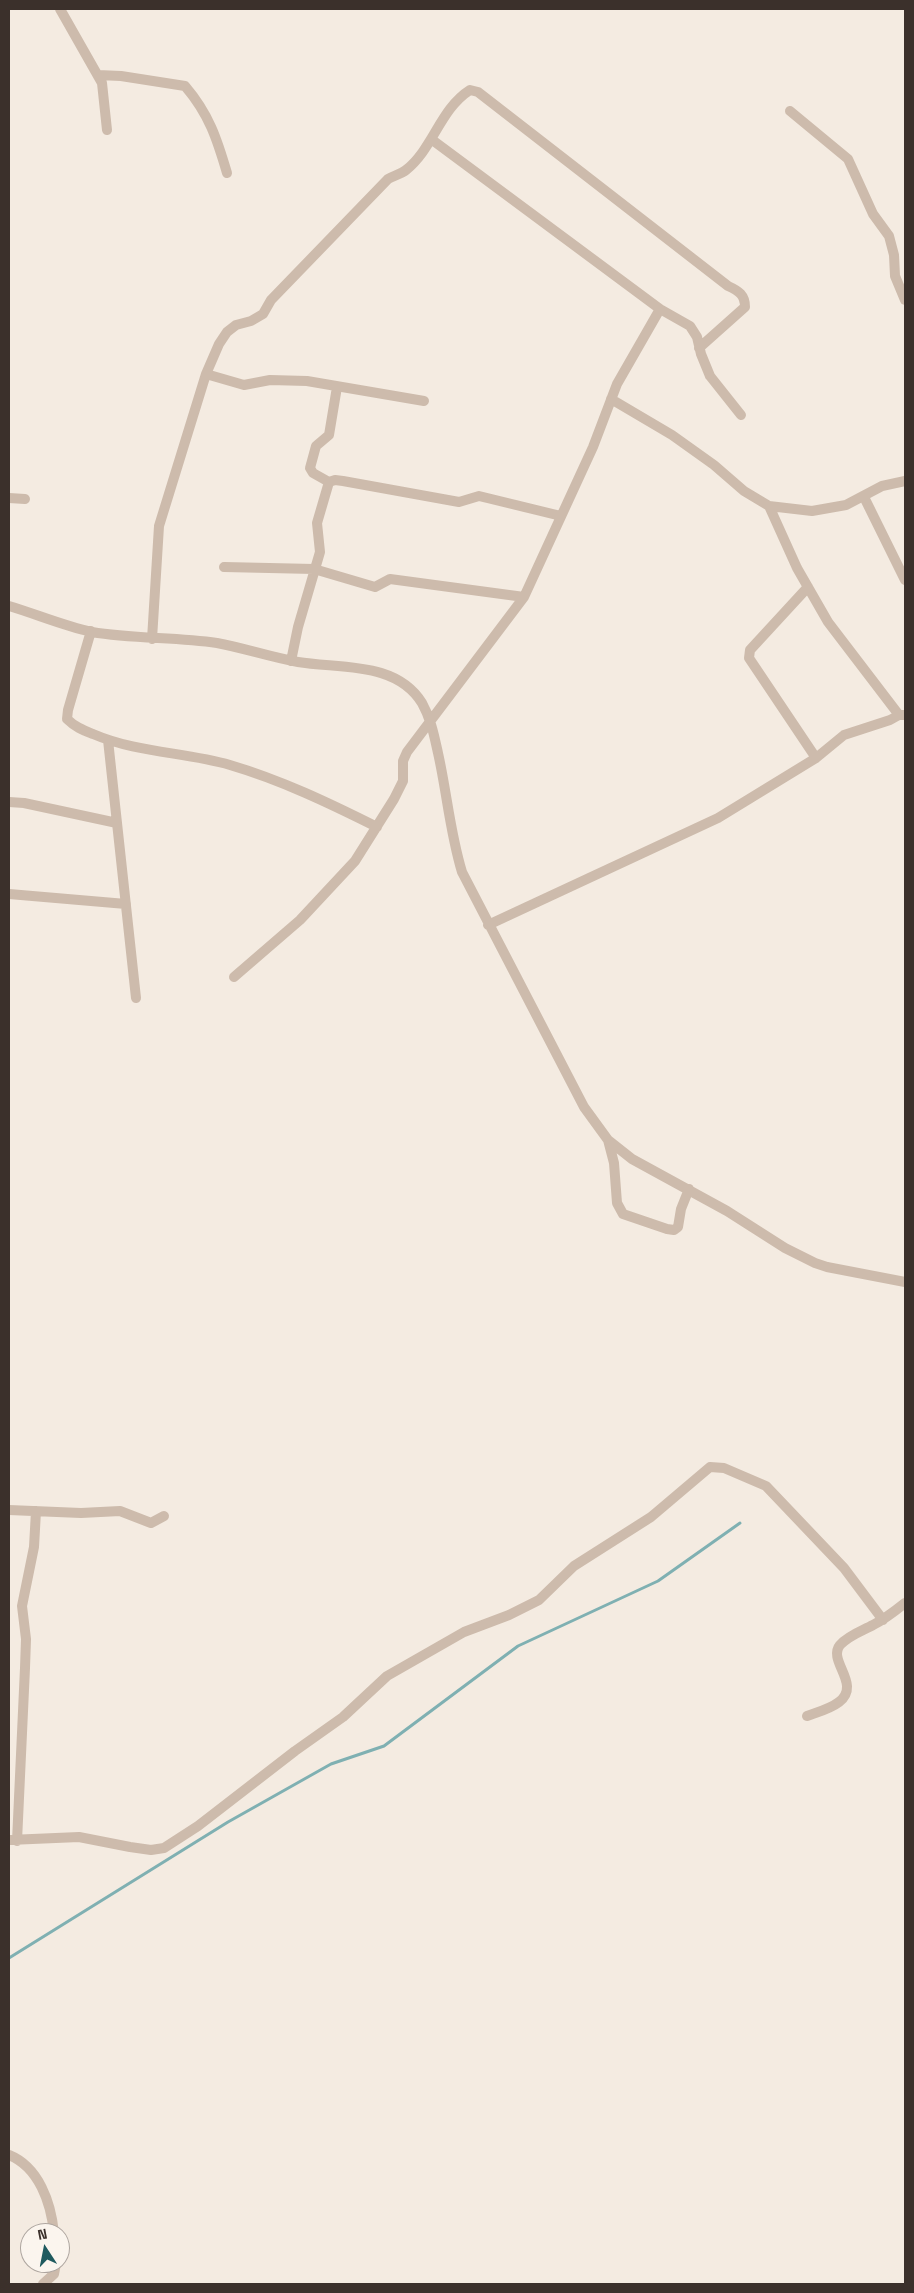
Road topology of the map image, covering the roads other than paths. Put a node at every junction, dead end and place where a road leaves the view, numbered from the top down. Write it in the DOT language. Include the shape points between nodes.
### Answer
graph roads {
  1 [pos="60,9"];
  2 [pos="98,75"];
  3 [pos="790,111"];
  4 [pos="107,130"];
  5 [pos="431,138"];
  6 [pos="227,173"];
  7 [pos="905,300"];
  8 [pos="660,309"];
  9 [pos="700,348"];
  10 [pos="206,374"];
  11 [pos="337,387"];
  12 [pos="611,399"];
  13 [pos="424,401"];
  14 [pos="741,415"];
  15 [pos="905,480"];
  16 [pos="329,482"];
  17 [pos="864,497"];
  18 [pos="9,498"];
  19 [pos="25,499"];
  20 [pos="769,506"];
  21 [pos="561,516"];
  22 [pos="224,567"];
  23 [pos="314,569"];
  24 [pos="905,580"];
  25 [pos="808,587"];
  26 [pos="524,597"];
  27 [pos="9,606"];
  28 [pos="91,631"];
  29 [pos="152,639"];
  30 [pos="291,661"];
  31 [pos="902,715"];
  32 [pos="431,720"];
  33 [pos="108,740"];
  34 [pos="816,758"];
  35 [pos="9,802"];
  36 [pos="117,823"];
  37 [pos="376,827"];
  38 [pos="9,894"];
  39 [pos="126,904"];
  40 [pos="488,925"];
  41 [pos="234,977"];
  42 [pos="136,998"];
  43 [pos="608,1140"];
  44 [pos="689,1189"];
  45 [pos="905,1282"];
  46 [pos="9,1510"];
  47 [pos="36,1511"];
  48 [pos="164,1516"];
  49 [pos="905,1603"];
  50 [pos="882,1620"];
  51 [pos="807,1716"];
  52 [pos="13,1840"];
  53 [pos="9,2155"];
  54 [pos="52,2223"];
  55 [pos="54,2273"];
  56 [pos="43,2284"];
  1 -- 2 [label="street"];
  2 -- 4 [label="street" via="104,94"];
  2 -- 6 [label="street" via="185,86 199,103 216,134"];
  3 -- 7 [label="street" via="848,159 873,214 889,236 895,276"];
  5 -- 8 [label="street"];
  5 -- 9 [label="street" via="461,96 470,90 478,92 728,286 740,292 746,307"];
  5 -- 10 [label="street" via="406,170 388,179 270,300 263,314 227,332"];
  8 -- 9 [label="street" via="690,326"];
  8 -- 12 [label="street"];
  9 -- 14 [label="street" via="710,376"];
  10 -- 11 [label="street" via="244,385 270,380 307,381"];
  10 -- 29 [label="street" via="159,526"];
  11 -- 13 [label="street"];
  11 -- 16 [label="street" via="328,435 316,446 310,468"];
  12 -- 20 [label="street" via="672,435"];
  12 -- 21 [label="street"];
  15 -- 17 [label="street" via="882,486"];
  16 -- 21 [label="street" via="343,481 459,502 479,496"];
  16 -- 23 [label="street" via="317,523 320,552"];
  17 -- 20 [label="street" via="846,505 812,511"];
  17 -- 24 [label="street"];
  18 -- 19 [label="street"];
  20 -- 25 [label="street"];
  21 -- 26 [label="street"];
  22 -- 23 [label="street"];
  23 -- 26 [label="street" via="376,587 390,579"];
  23 -- 30 [label="street"];
  25 -- 31 [label="street" via="828,622"];
  25 -- 34 [label="street" via="750,650 749,658"];
  26 -- 32 [label="street"];
  27 -- 28 [label="street"];
  28 -- 29 [label="street"];
  28 -- 33 [label="street" via="67,719 74,726"];
  29 -- 30 [label="street" via="214,643"];
  30 -- 32 [label="street" via="372,670 390,676 412,690"];
  31 -- 34 [label="street" via="844,735"];
  32 -- 37 [label="street" via="407,752 403,762 403,780"];
  32 -- 40 [label="street" via="454,846 462,872"];
  33 -- 36 [label="street"];
  33 -- 37 [label="street" via="228,765 307,792"];
  34 -- 40 [label="street" via="718,818"];
  35 -- 36 [label="street"];
  36 -- 39 [label="street"];
  37 -- 41 [label="street" via="355,861 300,920"];
  38 -- 39 [label="street"];
  39 -- 42 [label="street"];
  40 -- 43 [label="street" via="584,1107"];
  43 -- 44 [label="street" via="632,1159"];
  43 -- 44 [label="street" via="614,1163 617,1203 622,1214 674,1230 678,1227"];
  44 -- 45 [label="street" via="815,1263"];
  46 -- 47 [label="street"];
  47 -- 48 [label="street" via="81,1514 120,1511 151,1522"];
  47 -- 52 [label="street" via="34,1547 22,1606 26,1668"];
  49 -- 50 [label="street"];
  50 -- 51 [label="street" via="839,1646 837,1658 847,1690 840,1701"];
  50 -- 52 [label="street" via="844,1568 766,1486 724,1468 710,1468 651,1517 574,1566 539,1600 464,1632 387,1676 343,1716 164,1848 151,1850 78,1837"];
  53 -- 54 [label="street" via="28,2168 39,2183"];
  55 -- 56 [label="street"];
}
